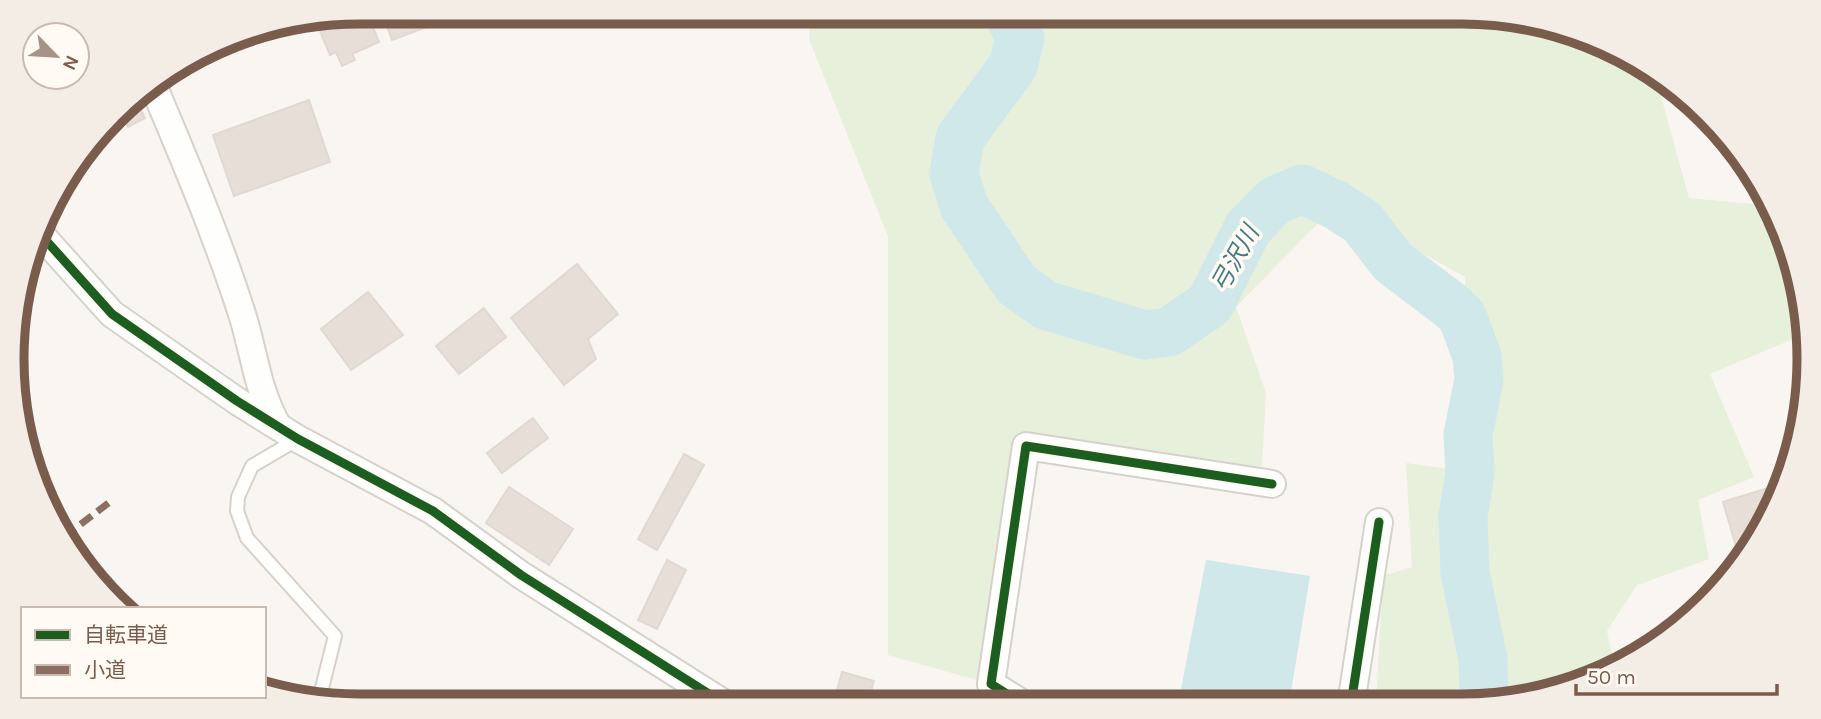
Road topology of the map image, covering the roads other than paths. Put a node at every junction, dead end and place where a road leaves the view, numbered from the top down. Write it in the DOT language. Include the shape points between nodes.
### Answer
graph roads {
  1 [pos="157,93"];
  2 [pos="46,241"];
  3 [pos="287,432"];
  4 [pos="1272,484"];
  5 [pos="1379,522"];
  6 [pos="321,692"];
  7 [pos="709,694"];
  8 [pos="1007,694"];
  9 [pos="1353,694"];
  1 -- 3 [label="street" via="197,187 242,316 261,396"];
  2 -- 3 [label="street" via="112,314"];
  3 -- 6 [label="lane" via="253,466 237,511 247,538 335,636"];
  3 -- 7 [label="street" via="433,511 521,575"];
  4 -- 8 [label="street" via="1026,446 991,684"];
  5 -- 9 [label="street"];
}
